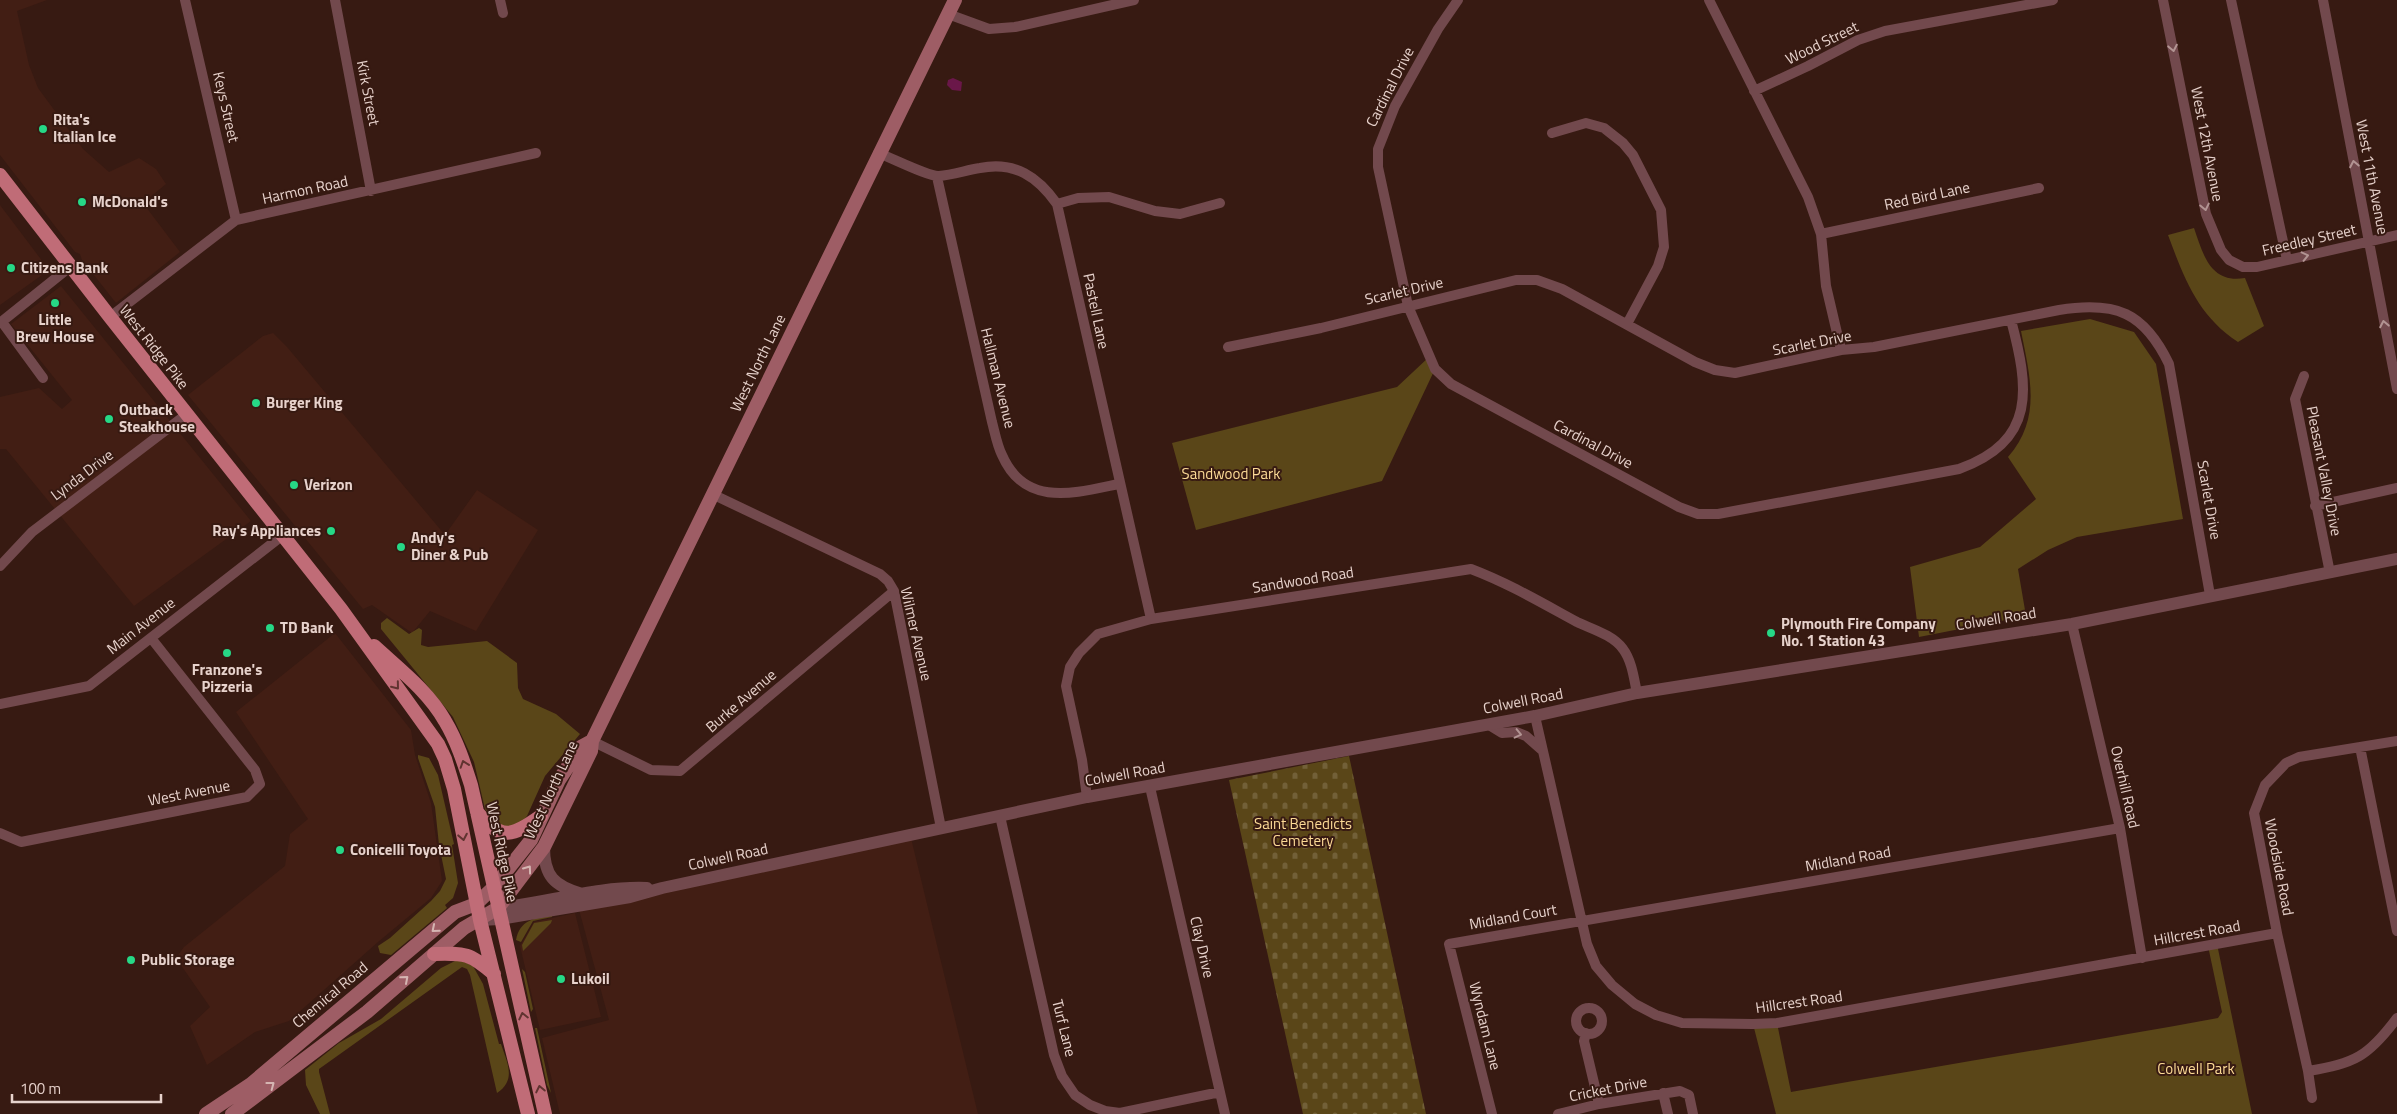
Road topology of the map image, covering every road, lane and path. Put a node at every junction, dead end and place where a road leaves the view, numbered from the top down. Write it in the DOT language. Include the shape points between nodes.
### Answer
graph roads {
  1 [pos="185,0"];
  2 [pos="335,0"];
  3 [pos="500,0"];
  4 [pos="955,0"];
  5 [pos="1134,0"];
  6 [pos="1458,0"];
  7 [pos="1709,0"];
  8 [pos="2053,0"];
  9 [pos="2163,0"];
  10 [pos="2231,0"];
  11 [pos="2323,0"];
  12 [pos="1081,5"];
  13 [pos="503,13"];
  14 [pos="948,14"];
  15 [pos="1754,91"];
  16 [pos="1552,133"];
  17 [pos="536,153"];
  18 [pos="878,153"];
  19 [pos="0,175"];
  20 [pos="937,177"];
  21 [pos="2039,188"];
  22 [pos="371,191"];
  23 [pos="1220,203"];
  24 [pos="1057,204"];
  25 [pos="236,220"];
  26 [pos="1821,234"];
  27 [pos="2397,235"];
  28 [pos="2368,241"];
  29 [pos="2286,260"];
  30 [pos="71,266"];
  31 [pos="2257,267"];
  32 [pos="1408,306"];
  33 [pos="110,317"];
  34 [pos="2011,320"];
  35 [pos="1,323"];
  36 [pos="1627,324"];
  37 [pos="1228,347"];
  38 [pos="1841,350"];
  39 [pos="2304,376"];
  40 [pos="43,378"];
  41 [pos="2397,389"];
  42 [pos="187,414"];
  43 [pos="1119,484"];
  44 [pos="2397,488"];
  45 [pos="712,494"];
  46 [pos="2315,506"];
  47 [pos="283,535"];
  48 [pos="2397,559"];
  49 [pos="0,566"];
  50 [pos="2330,573"];
  51 [pos="894,590"];
  52 [pos="2210,595"];
  53 [pos="1151,619"];
  54 [pos="2072,624"];
  55 [pos="358,632"];
  56 [pos="151,638"];
  57 [pos="1637,693"];
  58 [pos="0,704"];
  59 [pos="1536,716"];
  60 [pos="1489,725"];
  61 [pos="592,741"];
  62 [pos="2397,741"];
  63 [pos="2360,747"];
  64 [pos="1544,751"];
  65 [pos="1150,787"];
  66 [pos="1087,797"];
  67 [pos="477,811"];
  68 [pos="541,816"];
  69 [pos="1000,816"];
  70 [pos="941,828"];
  71 [pos="2120,828"];
  72 [pos="0,833"];
  73 [pos="544,847"];
  74 [pos="493,888"];
  75 [pos="657,888"];
  76 [pos="584,894"];
  77 [pos="476,904"];
  78 [pos="499,913"];
  79 [pos="480,920"];
  80 [pos="1582,920"];
  81 [pos="2397,931"];
  82 [pos="2277,933"];
  83 [pos="1450,944"];
  84 [pos="434,954"];
  85 [pos="2142,958"];
  86 [pos="494,974"];
  87 [pos="2397,1018"];
  88 [pos="1586,1033"];
  89 [pos="2308,1071"];
  90 [pos="1220,1092"];
  91 [pos="1663,1093"];
  92 [pos="2312,1098"];
  93 [pos="1599,1104"];
  94 [pos="206,1114"];
  95 [pos="232,1114"];
  96 [pos="528,1114"];
  97 [pos="545,1114"];
  98 [pos="1225,1114"];
  99 [pos="1492,1114"];
  100 [pos="1558,1114"];
  101 [pos="1668,1114"];
  102 [pos="1693,1114"];
  1 -- 25 [label="street, Keys Street"];
  2 -- 22 [label="street, Kirk Street"];
  3 -- 13 [label="street"];
  4 -- 14 [label="main road, West North Lane"];
  5 -- 12 [label="street"];
  6 -- 32 [label="street, Cardinal Drive" via="1395,106 1378,148 1378,167"];
  7 -- 15 [label="street"];
  8 -- 15 [label="street, Wood Street" via="1885,31 1858,40"];
  9 -- 31 [label="street, West 12th Avenue, one-way" via="2206,214 2221,250 2229,260 2243,267"];
  10 -- 29 [label="street"];
  28 -- 11 [label="street, West 11th Avenue, one-way"];
  12 -- 14 [label="street" via="1015,27 989,30"];
  14 -- 18 [label="main road, West North Lane"];
  15 -- 26 [label="street" via="1808,197"];
  16 -- 36 [label="street" via="1586,123 1604,128 1623,142 1633,155 1661,210 1664,247 1658,266"];
  17 -- 22 [label="street, Harmon Road"];
  18 -- 20 [label="street"];
  18 -- 45 [label="main road, West North Lane"];
  19 -- 30 [label="main road, West Ridge Pike"];
  20 -- 24 [label="street, Pastell Lane" via="984,167 1012,167 1029,174 1047,189"];
  20 -- 43 [label="street, Hallman Avenue" via="992,422 1001,455 1012,474 1030,487 1047,493 1069,494"];
  21 -- 26 [label="street, Red Bird Lane"];
  22 -- 25 [label="street, Harmon Road"];
  23 -- 24 [label="street" via="1180,214 1155,211 1109,196 1078,198"];
  24 -- 43 [label="street, Pastell Lane"];
  25 -- 33 [label="street, Harmon Road"];
  26 -- 38 [label="street" via="1826,286"];
  27 -- 28 [label="street, Freedley Street"];
  29 -- 28 [label="street, Freedley Street, one-way"];
  41 -- 28 [label="street, West 11th Avenue, one-way"];
  29 -- 31 [label="street, Freedley Street"];
  30 -- 33 [label="main road, West Ridge Pike"];
  30 -- 35 [label="street"];
  32 -- 34 [label="street, Cardinal Drive" via="1432,363 1450,384 1679,507 1698,514 1718,514 1959,469 1982,461 2012,433 2021,410 2024,390 2022,363"];
  32 -- 36 [label="street, Scarlet Drive" via="1507,281 1537,280 1562,289"];
  32 -- 37 [label="street, Scarlet Drive"];
  33 -- 42 [label="main road, West Ridge Pike"];
  34 -- 38 [label="street, Scarlet Drive" via="1874,347"];
  34 -- 52 [label="street, Scarlet Drive" via="2082,307 2118,311 2133,317 2160,346 2169,364"];
  35 -- 40 [label="street"];
  36 -- 38 [label="street, Scarlet Drive" via="1695,362 1735,373"];
  39 -- 46 [label="street, Pleasant Valley Drive" via="2295,399"];
  42 -- 47 [label="main road, West Ridge Pike"];
  42 -- 49 [label="street, Lynda Drive" via="32,532"];
  43 -- 53 [label="street, Pastell Lane"];
  44 -- 46 [label="street"];
  45 -- 51 [label="street, Wilmer Avenue" via="880,574"];
  45 -- 61 [label="main road, West North Lane"];
  46 -- 50 [label="street, Pleasant Valley Drive"];
  47 -- 55 [label="main road, West Ridge Pike"];
  47 -- 56 [label="street, Main Avenue"];
  48 -- 50 [label="street, Colwell Road"];
  50 -- 52 [label="street, Colwell Road"];
  51 -- 61 [label="street, Burke Avenue" via="680,771 652,770"];
  51 -- 70 [label="street, Wilmer Avenue"];
  52 -- 54 [label="street, Colwell Road"];
  53 -- 57 [label="street, Sandwood Road" via="1471,569 1505,582 1599,631 1623,649"];
  53 -- 66 [label="street, Sandwood Road" via="1098,634 1078,653 1070,667 1066,686"];
  54 -- 57 [label="street, Colwell Road"];
  54 -- 71 [label="street, Overhill Road"];
  67 -- 55 [label="main road, West Ridge Pike, one-way" via="458,748 444,720 418,685"];
  55 -- 77 [label="main road, West Ridge Pike, one-way" via="425,724 445,759 454,789"];
  56 -- 58 [label="street, Main Avenue" via="89,686"];
  56 -- 72 [label="street, West Avenue" via="254,770 260,784 257,789 247,797 21,842"];
  57 -- 59 [label="street, Colwell Road"];
  59 -- 60 [label="street, Colwell Road"];
  59 -- 64 [label="street, Hillcrest Road"];
  60 -- 64 [label="street, one-way" via="1502,733 1516,732 1526,736"];
  60 -- 65 [label="street, Colwell Road"];
  61 -- 68 [label="main road, West North Lane" via="576,753 558,780"];
  61 -- 73 [label="main road, West North Lane" via="591,751"];
  62 -- 63 [label="street, Woodside Road"];
  63 -- 81 [label="street"];
  63 -- 82 [label="street, Woodside Road" via="2299,757 2286,763 2265,785 2258,798 2254,813"];
  64 -- 80 [label="street, Hillcrest Road"];
  65 -- 66 [label="street, Colwell Road"];
  65 -- 90 [label="street, Clay Drive"];
  66 -- 69 [label="street, Colwell Road"];
  67 -- 68 [label="main road" via="494,829 508,834 517,832"];
  67 -- 74 [label="main road, West Ridge Pike"];
  68 -- 74 [label="main road, West North Lane" via="531,840"];
  69 -- 70 [label="street, Colwell Road"];
  69 -- 90 [label="street, Turf Lane" via="1054,1055 1062,1076 1075,1094 1090,1105 1120,1113"];
  70 -- 75 [label="street, Colwell Road"];
  71 -- 80 [label="street, Midland Road"];
  71 -- 85 [label="street, Overhill Road"];
  73 -- 76 [label="street" via="544,863 551,877 565,888"];
  78 -- 73 [label="main road, West North Lane, one-way"];
  74 -- 77 [label="main road, West North Lane"];
  74 -- 78 [label="main road, West Ridge Pike"];
  75 -- 76 [label="street, Colwell Road" via="629,887"];
  75 -- 78 [label="street, Colwell Road" via="630,897"];
  76 -- 78 [label="street, Colwell Road"];
  77 -- 78 [label="main road"];
  77 -- 79 [label="main road, West Ridge Pike"];
  77 -- 94 [label="main road, Chemical Road, one-way" via="455,912 251,1084"];
  78 -- 79 [label="main road, West North Lane"];
  97 -- 78 [label="main road, West Ridge Pike, one-way"];
  79 -- 84 [label="main road" via="464,928"];
  79 -- 86 [label="main road, West Ridge Pike"];
  80 -- 83 [label="street, Midland Court"];
  80 -- 85 [label="street, Hillcrest Road" via="1586,944 1596,966 1612,985 1635,1004 1682,1023 1777,1023"];
  82 -- 85 [label="street, Hillcrest Road"];
  82 -- 89 [label="street, Woodside Road"];
  83 -- 99 [label="street, Wyndam Lane"];
  84 -- 86 [label="main road" via="473,956"];
  95 -- 84 [label="main road, one-way" via="367,1012"];
  86 -- 96 [label="main road, West Ridge Pike"];
  87 -- 89 [label="street" via="2386,1034 2364,1054 2337,1066"];
  88 -- 93 [label="street" via="1584,1041"];
  89 -- 92 [label="street, Woodside Road"];
  90 -- 98 [label="street, Clay Drive"];
  91 -- 93 [label="street, Cricket Drive"];
  91 -- 101 [label="street"];
  91 -- 102 [label="street, Cricket Drive" via="1680,1091 1689,1094"];
  93 -- 100 [label="street, Cricket Drive"];
}
